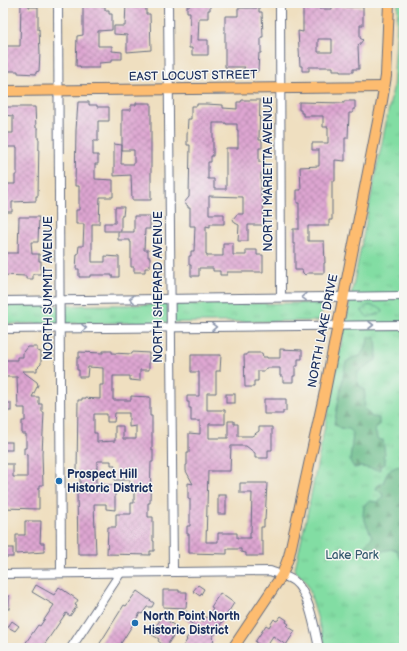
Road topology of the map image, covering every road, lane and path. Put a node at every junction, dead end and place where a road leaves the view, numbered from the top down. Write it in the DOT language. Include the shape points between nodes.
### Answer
graph roads {
  1 [pos="58,3"];
  2 [pos="168,3"];
  3 [pos="280,3"];
  4 [pos="389,3"];
  5 [pos="384,87"];
  6 [pos="280,88"];
  7 [pos="168,89"];
  8 [pos="59,90"];
  9 [pos="3,91"];
  10 [pos="404,296"];
  11 [pos="281,297"];
  12 [pos="343,297"];
  13 [pos="170,299"];
  14 [pos="60,300"];
  15 [pos="3,301"];
  16 [pos="404,325"];
  17 [pos="338,326"];
  18 [pos="170,327"];
  19 [pos="60,328"];
  20 [pos="3,329"];
  21 [pos="172,571"];
  22 [pos="121,572"];
  23 [pos="61,573"];
  24 [pos="3,574"];
  25 [pos="282,575"];
  26 [pos="70,648"];
  27 [pos="233,648"];
  28 [pos="319,648"];
  1 -- 8 [label="street, NORTH SUMMIT AVENUE"];
  2 -- 7 [label="street, NORTH SHEPARD AVENUE"];
  3 -- 6 [label="street, NORTH MARIETTA AVENUE"];
  4 -- 5 [label="main road, NORTH LAKE DRIVE"];
  5 -- 6 [label="main road, EAST LOCUST STREET"];
  5 -- 12 [label="main road, NORTH LAKE DRIVE"];
  6 -- 7 [label="main road, EAST LOCUST STREET"];
  6 -- 11 [label="street, NORTH MARIETTA AVENUE"];
  7 -- 8 [label="main road, EAST LOCUST STREET"];
  7 -- 13 [label="street, NORTH SHEPARD AVENUE"];
  8 -- 9 [label="main road, EAST LOCUST STREET"];
  8 -- 14 [label="street, NORTH SUMMIT AVENUE"];
  10 -- 12 [label="street"];
  12 -- 11 [label="street, one-way"];
  11 -- 13 [label="street"];
  12 -- 17 [label="main road, NORTH LAKE DRIVE"];
  13 -- 14 [label="street, one-way"];
  13 -- 18 [label="street, NORTH SHEPARD AVENUE"];
  14 -- 15 [label="street"];
  14 -- 19 [label="street, NORTH SUMMIT AVENUE"];
  17 -- 16 [label="street, one-way"];
  18 -- 17 [label="street, one-way"];
  17 -- 25 [label="main road, NORTH LAKE DRIVE" via="293,540"];
  19 -- 18 [label="street, one-way"];
  18 -- 21 [label="street, NORTH SHEPARD AVENUE"];
  19 -- 20 [label="street"];
  19 -- 23 [label="street, NORTH SUMMIT AVENUE"];
  21 -- 22 [label="street"];
  21 -- 25 [label="street" via="266,570"];
  22 -- 23 [label="street"];
  22 -- 26 [label="street"];
  23 -- 24 [label="street"];
  25 -- 27 [label="main road, NORTH LAKE DRIVE"];
  25 -- 28 [label="street" via="298,585 308,602"];
}
